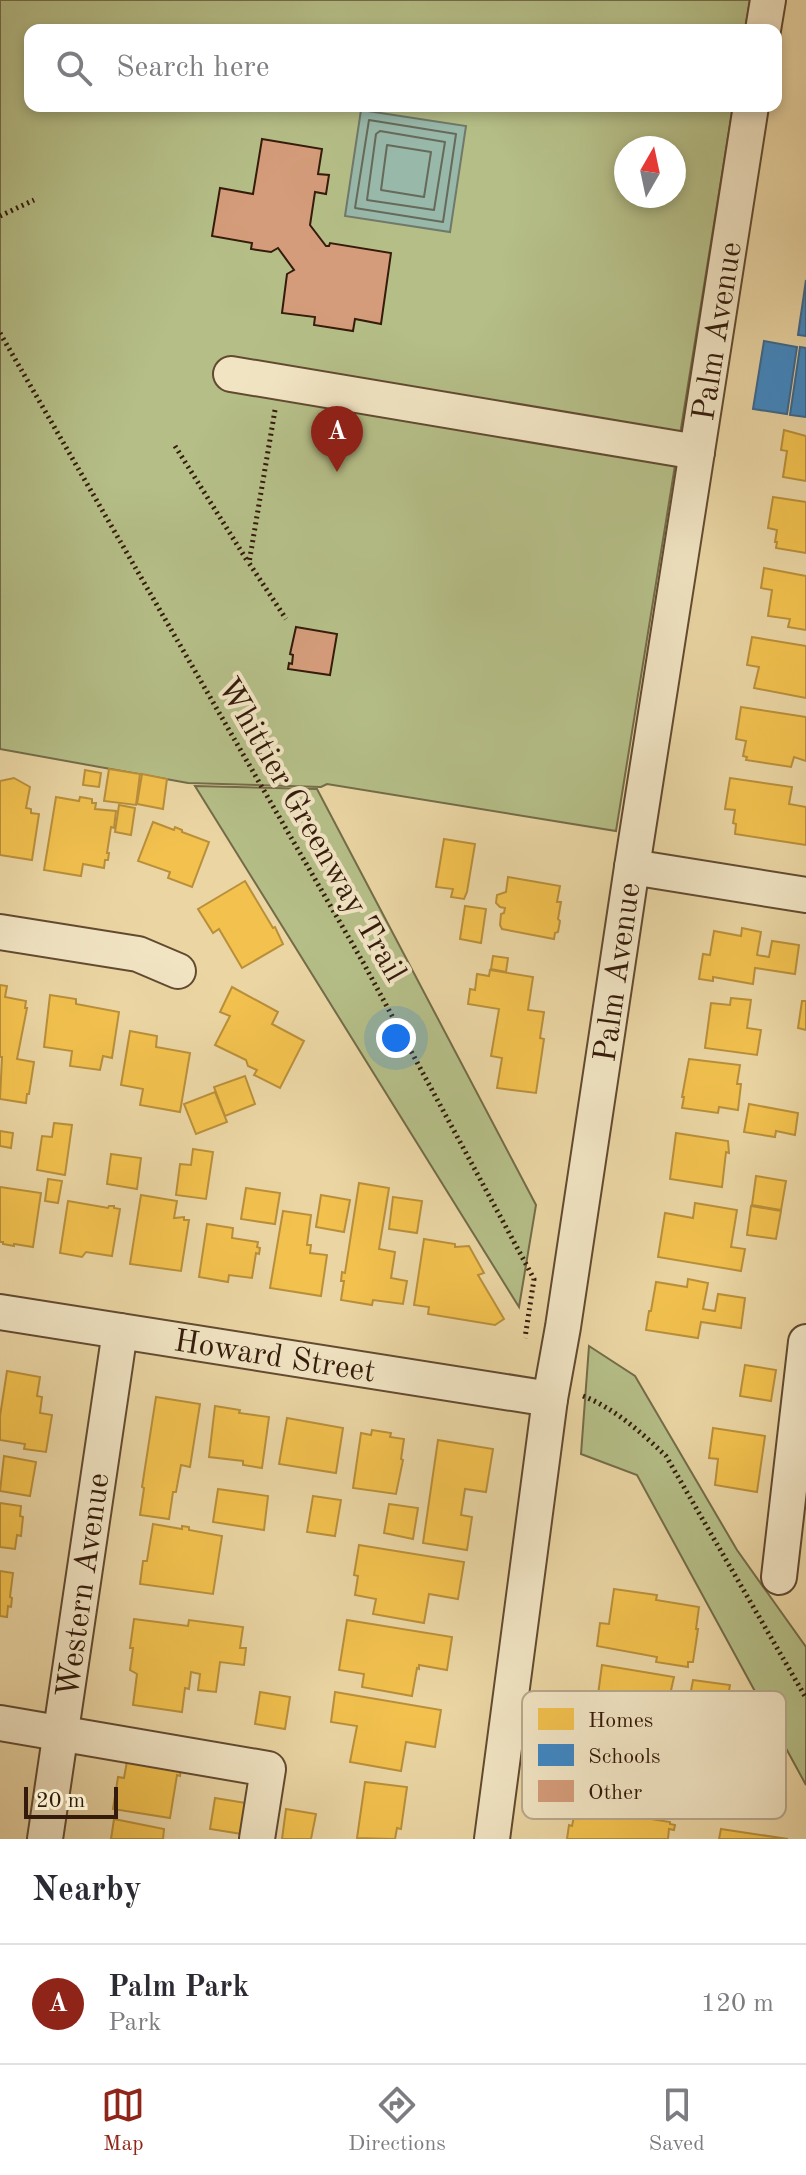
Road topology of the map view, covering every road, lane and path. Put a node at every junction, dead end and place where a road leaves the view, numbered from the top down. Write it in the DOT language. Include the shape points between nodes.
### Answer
graph roads {
  1 [pos="768,0"];
  2 [pos="764,24"];
  3 [pos="750,112"];
  4 [pos="34,200"];
  5 [pos="0,216"];
  6 [pos="0,333"];
  7 [pos="231,374"];
  8 [pos="280,382"];
  9 [pos="175,446"];
  10 [pos="697,452"];
  11 [pos="249,563"];
  12 [pos="286,619"];
  13 [pos="632,867"];
  14 [pos="806,895"];
  15 [pos="0,932"];
  16 [pos="178,971"];
  17 [pos="0,1312"];
  18 [pos="120,1331"];
  19 [pos="806,1342"];
  20 [pos="523,1351"];
  21 [pos="563,1396"];
  22 [pos="779,1577"];
  23 [pos="806,1698"];
  24 [pos="0,1723"];
  25 [pos="61,1732"];
  26 [pos="45,1839"];
  27 [pos="257,1839"];
  28 [pos="492,1839"];
  1 -- 2 [label="street"];
  3 -- 10 [label="street, Palm Avenue"];
  4 -- 5 [label="path"];
  6 -- 20 [label="path, Whittier Greenway Trail" via="364,964 534,1279"];
  7 -- 8 [label="street"];
  8 -- 10 [label="street"];
  8 -- 11 [label="path"];
  9 -- 11 [label="path"];
  10 -- 13 [label="street, Palm Avenue"];
  11 -- 12 [label="path"];
  13 -- 14 [label="street"];
  13 -- 21 [label="street, Palm Avenue" via="563,1327"];
  15 -- 16 [label="street" via="138,954"];
  17 -- 18 [label="street, Howard Street"];
  18 -- 21 [label="street, Howard Street"];
  18 -- 25 [label="street, Western Avenue"];
  19 -- 22 [label="street"];
  21 -- 23 [label="path" via="597,1401 666,1456"];
  21 -- 28 [label="street, Palm Avenue"];
  24 -- 25 [label="street"];
  25 -- 26 [label="street, Western Avenue"];
  25 -- 27 [label="street" via="268,1769"];
}
